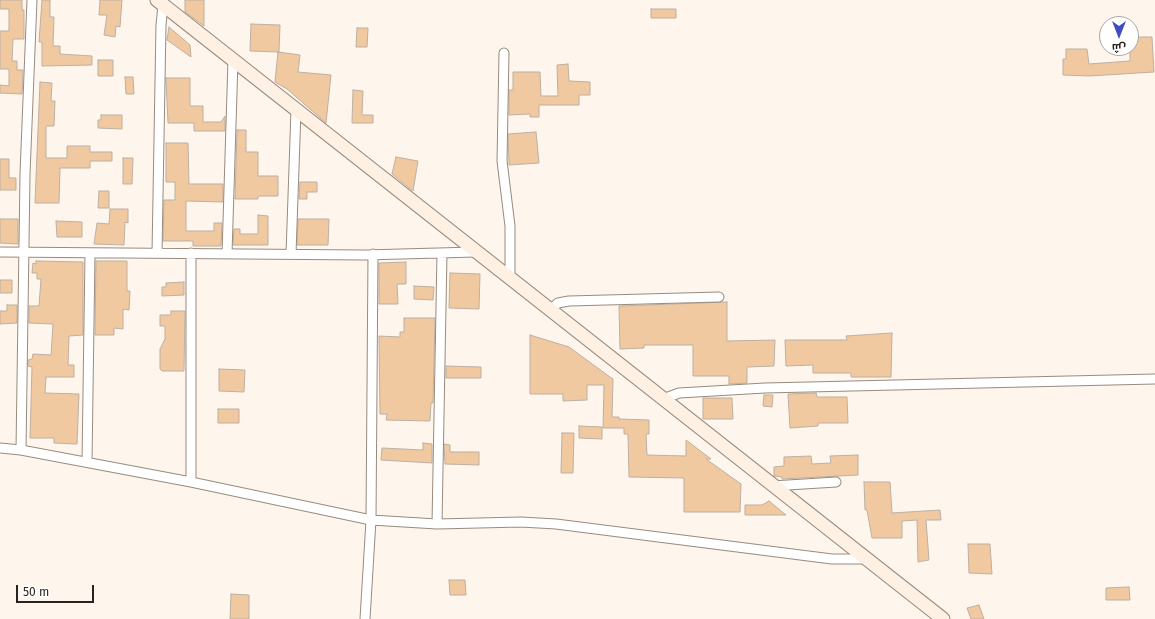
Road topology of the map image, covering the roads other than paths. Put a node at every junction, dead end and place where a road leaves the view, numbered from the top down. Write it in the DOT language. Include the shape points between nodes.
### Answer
graph roads {
  1 [pos="32,0"];
  2 [pos="160,3"];
  3 [pos="504,53"];
  4 [pos="232,60"];
  5 [pos="296,110"];
  6 [pos="0,252"];
  7 [pos="24,252"];
  8 [pos="475,252"];
  9 [pos="90,253"];
  10 [pos="157,253"];
  11 [pos="191,253"];
  12 [pos="442,253"];
  13 [pos="227,254"];
  14 [pos="291,254"];
  15 [pos="373,254"];
  16 [pos="510,279"];
  17 [pos="719,297"];
  18 [pos="550,310"];
  19 [pos="1155,379"];
  20 [pos="663,399"];
  21 [pos="0,448"];
  22 [pos="21,450"];
  23 [pos="87,462"];
  24 [pos="192,482"];
  25 [pos="836,482"];
  26 [pos="772,486"];
  27 [pos="371,520"];
  28 [pos="437,524"];
  29 [pos="867,559"];
  30 [pos="365,619"];
  31 [pos="943,619"];
  1 -- 7 [label="street"];
  2 -- 4 [label="street"];
  2 -- 10 [label="street"];
  3 -- 16 [label="street" via="502,161 510,226"];
  4 -- 5 [label="street"];
  4 -- 13 [label="street"];
  5 -- 8 [label="street"];
  5 -- 14 [label="street"];
  6 -- 7 [label="street"];
  7 -- 9 [label="street"];
  7 -- 22 [label="street"];
  8 -- 12 [label="street"];
  8 -- 16 [label="street"];
  9 -- 10 [label="street"];
  9 -- 23 [label="street"];
  10 -- 11 [label="street"];
  11 -- 13 [label="street"];
  11 -- 24 [label="street"];
  12 -- 15 [label="street"];
  12 -- 28 [label="street"];
  13 -- 14 [label="street"];
  14 -- 15 [label="street"];
  15 -- 27 [label="street"];
  16 -- 18 [label="street"];
  17 -- 18 [label="street" via="569,301 558,303"];
  18 -- 20 [label="street"];
  19 -- 20 [label="street" via="765,388 679,393"];
  20 -- 26 [label="street"];
  21 -- 22 [label="street"];
  22 -- 23 [label="street"];
  23 -- 24 [label="street"];
  24 -- 27 [label="street"];
  25 -- 26 [label="street"];
  26 -- 29 [label="street"];
  27 -- 28 [label="street"];
  27 -- 30 [label="street"];
  28 -- 29 [label="street" via="556,524 832,559"];
  29 -- 31 [label="street"];
}
